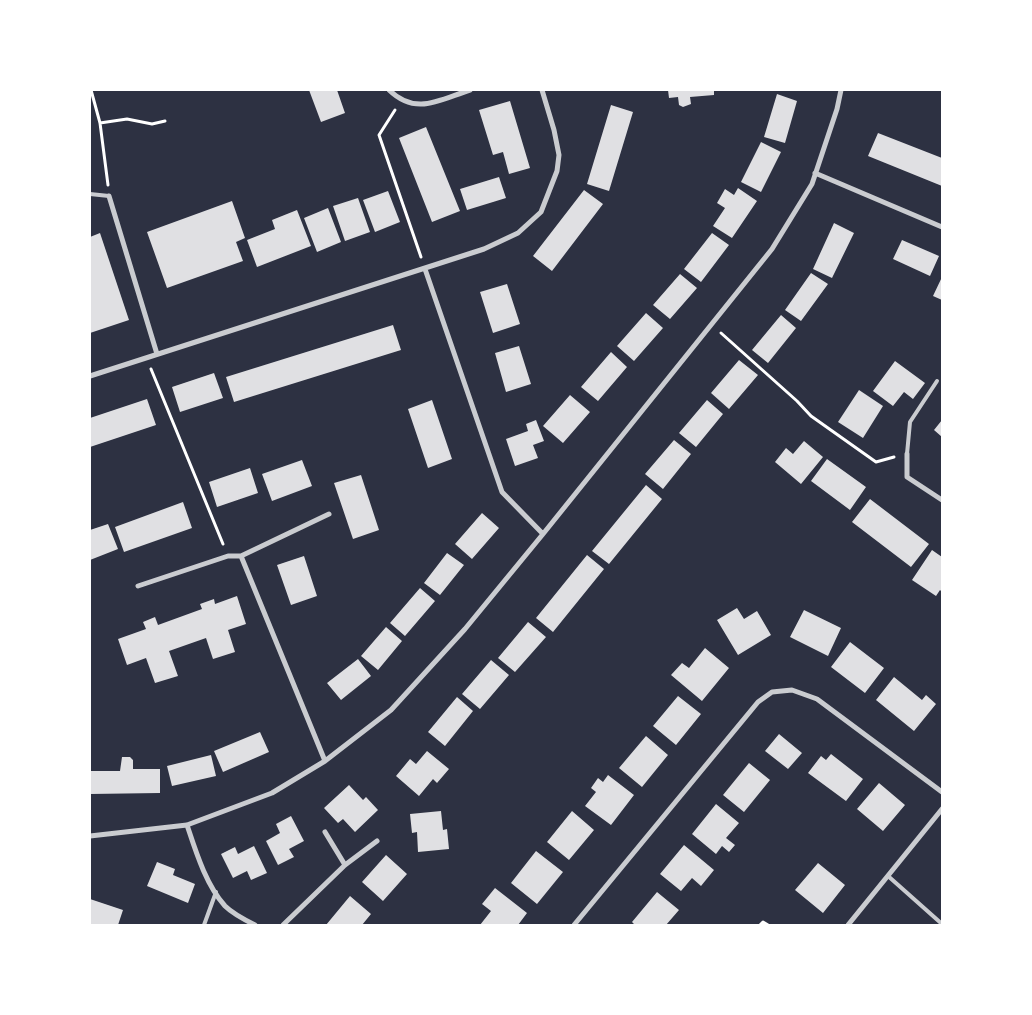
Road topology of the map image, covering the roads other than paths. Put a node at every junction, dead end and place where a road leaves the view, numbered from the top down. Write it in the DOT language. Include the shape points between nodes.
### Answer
graph roads {
  1 [pos="389,90"];
  2 [pos="470,90"];
  3 [pos="542,90"];
  4 [pos="841,90"];
  5 [pos="815,173"];
  6 [pos="90,194"];
  7 [pos="109,196"];
  8 [pos="942,226"];
  9 [pos="425,269"];
  10 [pos="157,354"];
  11 [pos="90,376"];
  12 [pos="938,381"];
  13 [pos="907,454"];
  14 [pos="942,500"];
  15 [pos="329,514"];
  16 [pos="543,534"];
  17 [pos="241,556"];
  18 [pos="138,586"];
  19 [pos="325,761"];
  20 [pos="942,792"];
  21 [pos="942,810"];
  22 [pos="187,825"];
  23 [pos="325,832"];
  24 [pos="90,836"];
  25 [pos="377,841"];
  26 [pos="345,864"];
  27 [pos="888,876"];
  28 [pos="216,892"];
  29 [pos="942,924"];
  30 [pos="204,925"];
  31 [pos="255,925"];
  32 [pos="283,925"];
  33 [pos="574,925"];
  34 [pos="848,925"];
  1 -- 2 [label="street" via="400,100 417,106"];
  3 -- 9 [label="street" via="559,155 557,171 541,212 518,233 484,249"];
  4 -- 5 [label="street"];
  5 -- 8 [label="street"];
  5 -- 16 [label="street" via="812,184 772,249"];
  6 -- 7 [label="lane"];
  7 -- 10 [label="street"];
  9 -- 10 [label="street"];
  9 -- 16 [label="street" via="502,492"];
  10 -- 11 [label="street"];
  12 -- 13 [label="lane" via="910,422"];
  13 -- 14 [label="street" via="907,477"];
  15 -- 17 [label="street"];
  16 -- 19 [label="street" via="465,629 391,710"];
  17 -- 18 [label="street" via="228,556"];
  17 -- 19 [label="street"];
  19 -- 22 [label="street" via="272,794"];
  20 -- 33 [label="street" via="817,699 792,690 772,692 758,702"];
  21 -- 27 [label="street"];
  22 -- 24 [label="street"];
  22 -- 28 [label="street" via="195,850"];
  23 -- 26 [label="street"];
  25 -- 26 [label="street"];
  26 -- 32 [label="street"];
  27 -- 29 [label="lane"];
  27 -- 34 [label="street"];
  28 -- 30 [label="lane"];
  28 -- 31 [label="street" via="226,906"];
}
